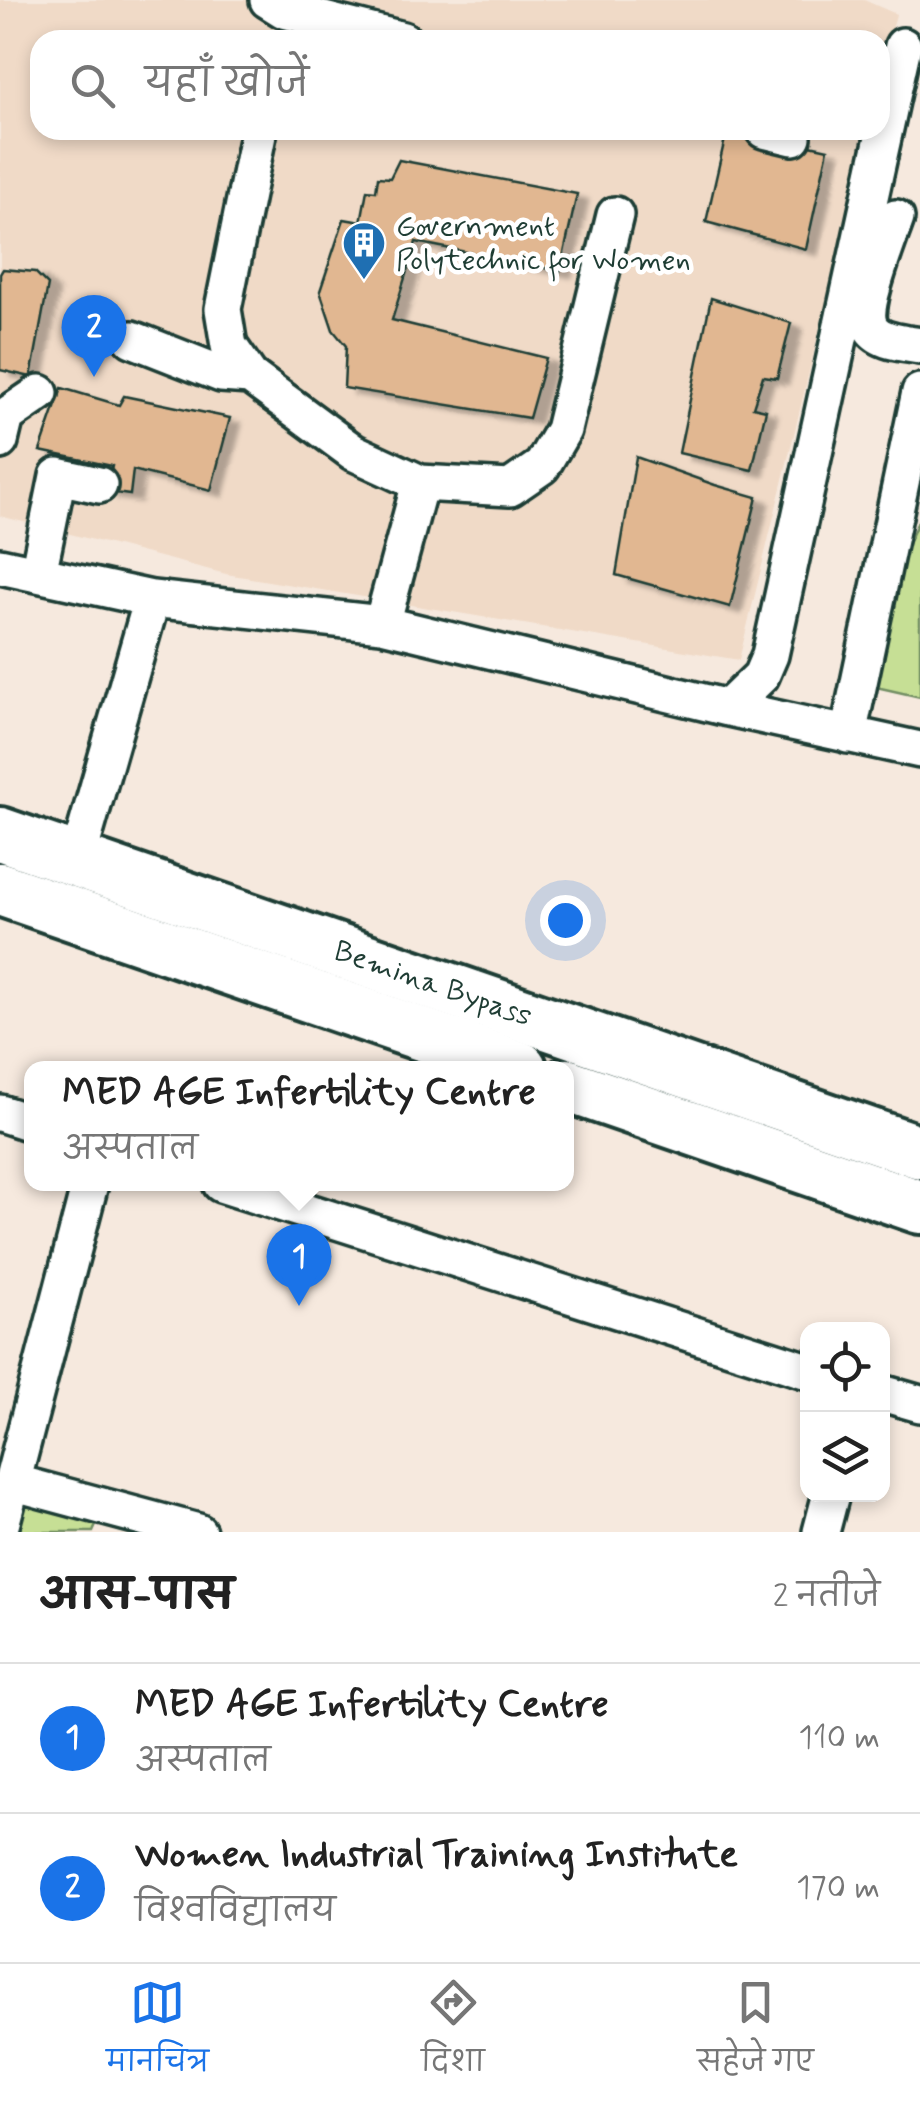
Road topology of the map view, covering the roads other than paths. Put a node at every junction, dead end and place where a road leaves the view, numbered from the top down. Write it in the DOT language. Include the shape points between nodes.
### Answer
graph roads {
  1 [pos="279,13"];
  2 [pos="356,30"];
  3 [pos="904,46"];
  4 [pos="890,110"];
  5 [pos="257,140"];
  6 [pos="883,140"];
  7 [pos="616,214"];
  8 [pos="896,218"];
  9 [pos="132,339"];
  10 [pos="920,346"];
  11 [pos="250,376"];
  12 [pos="920,392"];
  13 [pos="40,393"];
  14 [pos="0,441"];
  15 [pos="420,483"];
  16 [pos="99,485"];
  17 [pos="0,566"];
  18 [pos="38,574"];
  19 [pos="152,599"];
  20 [pos="382,624"];
  21 [pos="728,708"];
  22 [pos="848,735"];
  23 [pos="920,750"];
  24 [pos="0,834"];
  25 [pos="77,861"];
  26 [pos="0,888"];
  27 [pos="500,1061"];
  28 [pos="574,1087"];
  29 [pos="0,1112"];
  30 [pos="24,1120"];
  31 [pos="920,1152"];
  32 [pos="88,1191"];
  33 [pos="244,1191"];
  34 [pos="920,1207"];
  35 [pos="800,1368"];
  36 [pos="890,1396"];
  37 [pos="920,1404"];
  38 [pos="12,1482"];
  39 [pos="829,1502"];
  40 [pos="0,1528"];
  41 [pos="198,1532"];
  42 [pos="821,1532"];
  1 -- 2 [label="street"];
  3 -- 4 [label="street"];
  5 -- 11 [label="street" via="223,309 229,346"];
  6 -- 21 [label="street" via="770,655 761,676"];
  7 -- 15 [label="street" via="563,430 542,466 510,488"];
  8 -- 10 [label="street" via="868,316 880,336"];
  9 -- 11 [label="street" via="222,374"];
  11 -- 15 [label="street" via="353,452"];
  12 -- 22 [label="street"];
  13 -- 14 [label="street" via="6,416"];
  15 -- 20 [label="street"];
  16 -- 18 [label="street" via="58,476"];
  17 -- 18 [label="street"];
  18 -- 19 [label="street"];
  19 -- 20 [label="street"];
  19 -- 25 [label="street"];
  20 -- 21 [label="street"];
  21 -- 22 [label="street"];
  22 -- 23 [label="street"];
  24 -- 25 [label="highway, Bemina Bypass"];
  25 -- 31 [label="highway, Bemina Bypass"];
  26 -- 27 [label="highway, Bemina Bypass"];
  28 -- 34 [label="highway"];
  29 -- 30 [label="street"];
  32 -- 38 [label="street"];
  33 -- 35 [label="street"];
  36 -- 37 [label="street"];
  38 -- 40 [label="street"];
  38 -- 41 [label="street"];
  39 -- 42 [label="street"];
}
